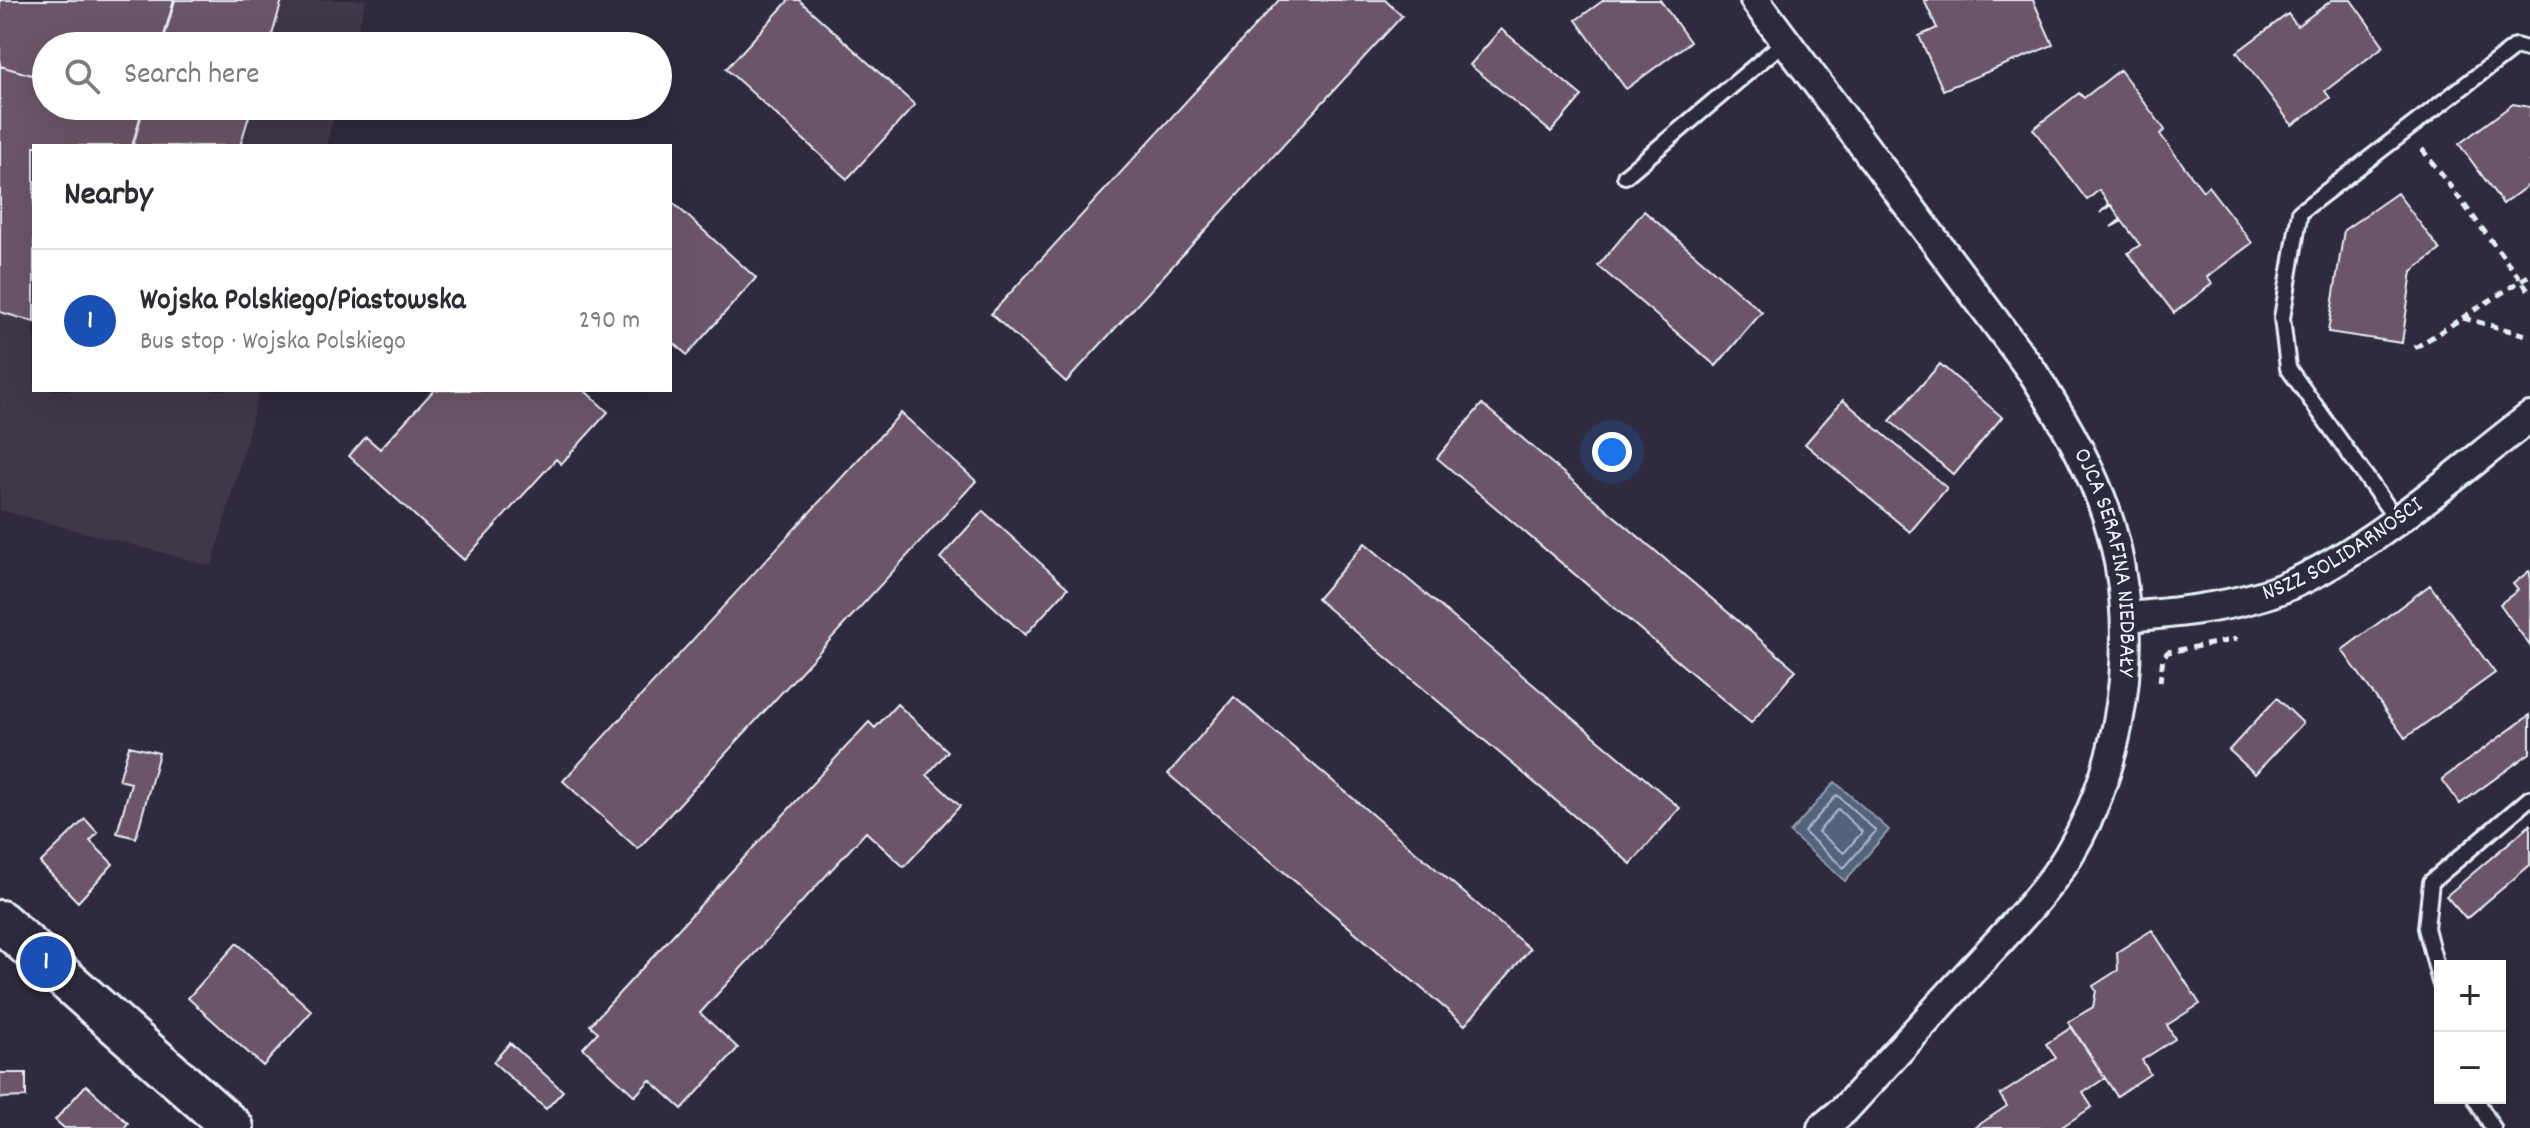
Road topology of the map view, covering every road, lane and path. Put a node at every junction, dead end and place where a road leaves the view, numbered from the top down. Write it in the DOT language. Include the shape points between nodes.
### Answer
graph roads {
  1 [pos="1773,15"];
  2 [pos="2530,50"];
  3 [pos="2407,130"];
  4 [pos="1625,176"];
  5 [pos="2530,275"];
  6 [pos="2521,281"];
  7 [pos="2530,292"];
  8 [pos="2463,318"];
  9 [pos="2530,336"];
  10 [pos="2415,348"];
  11 [pos="2530,417"];
  12 [pos="2396,519"];
  13 [pos="2127,617"];
  14 [pos="2530,798"];
  15 [pos="0,921"];
  16 [pos="2434,960"];
  17 [pos="2479,1104"];
  18 [pos="1841,1122"];
  19 [pos="233,1128"];
  20 [pos="2493,1128"];
  1 -- 4 [label="lane"];
  1 -- 13 [label="street, OJCA SERAFINA NIEDBAŁY" via="2032,371 2072,434 2102,501"];
  2 -- 3 [label="lane" via="2516,46"];
  3 -- 6 [label="path"];
  3 -- 12 [label="lane" via="2300,212 2282,318 2288,368"];
  5 -- 6 [label="path"];
  6 -- 7 [label="path"];
  6 -- 8 [label="path"];
  8 -- 9 [label="path"];
  8 -- 10 [label="path"];
  11 -- 12 [label="street, NSZZ SOLIDARNOŚCI"];
  12 -- 13 [label="street, NSZZ SOLIDARNOŚCI" via="2319,572 2263,596 2200,611"];
  13 -- 18 [label="street, OJCA SERAFINA NIEDBAŁY" via="2113,740 2097,796 2068,856 2028,910"];
  14 -- 16 [label="lane" via="2431,882 2426,928"];
  15 -- 19 [label="main road"];
  17 -- 20 [label="lane"];
}
